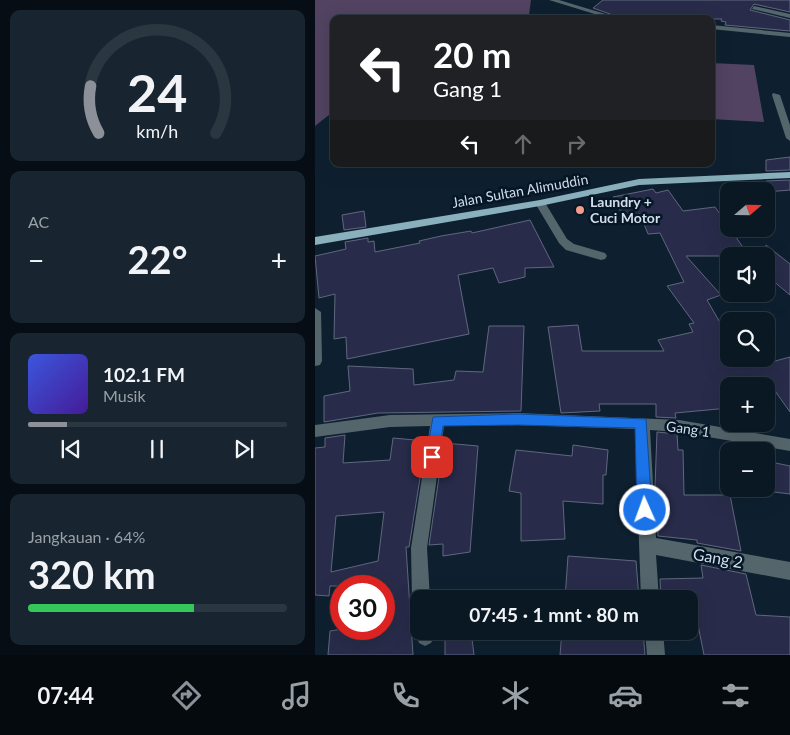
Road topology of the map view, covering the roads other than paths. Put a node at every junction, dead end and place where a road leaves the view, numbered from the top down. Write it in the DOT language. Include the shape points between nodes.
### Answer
graph roads {
  1 [pos="552,0"];
  2 [pos="754,8"];
  3 [pos="605,15"];
  4 [pos="790,16"];
  5 [pos="715,27"];
  6 [pos="790,35"];
  7 [pos="776,95"];
  8 [pos="790,138"];
  9 [pos="790,175"];
  10 [pos="540,203"];
  11 [pos="315,240"];
  12 [pos="601,256"];
  13 [pos="315,312"];
  14 [pos="315,361"];
  15 [pos="438,421"];
  16 [pos="641,423"];
  17 [pos="315,431"];
  18 [pos="790,445"];
  19 [pos="646,545"];
  20 [pos="790,571"];
  21 [pos="421,590"];
  22 [pos="649,590"];
  23 [pos="655,640"];
  24 [pos="656,655"];
  1 -- 3 [label="street"];
  2 -- 4 [label="street"];
  5 -- 6 [label="street"];
  7 -- 8 [label="street"];
  9 -- 10 [label="main road, Jalan Sultan Alimuddin" via="639,182"];
  10 -- 11 [label="main road, Jalan Sultan Alimuddin"];
  10 -- 12 [label="street" via="563,241 570,247"];
  13 -- 14 [label="street"];
  15 -- 16 [label="street, Gang 1" via="518,419"];
  15 -- 17 [label="street, Gang 1" via="390,422"];
  15 -- 21 [label="street" via="419,548"];
  16 -- 18 [label="street, Gang 1" via="679,426"];
  16 -- 19 [label="street"];
  19 -- 20 [label="street, Gang 2"];
  19 -- 22 [label="street"];
  23 -- 24 [label="street"];
}
